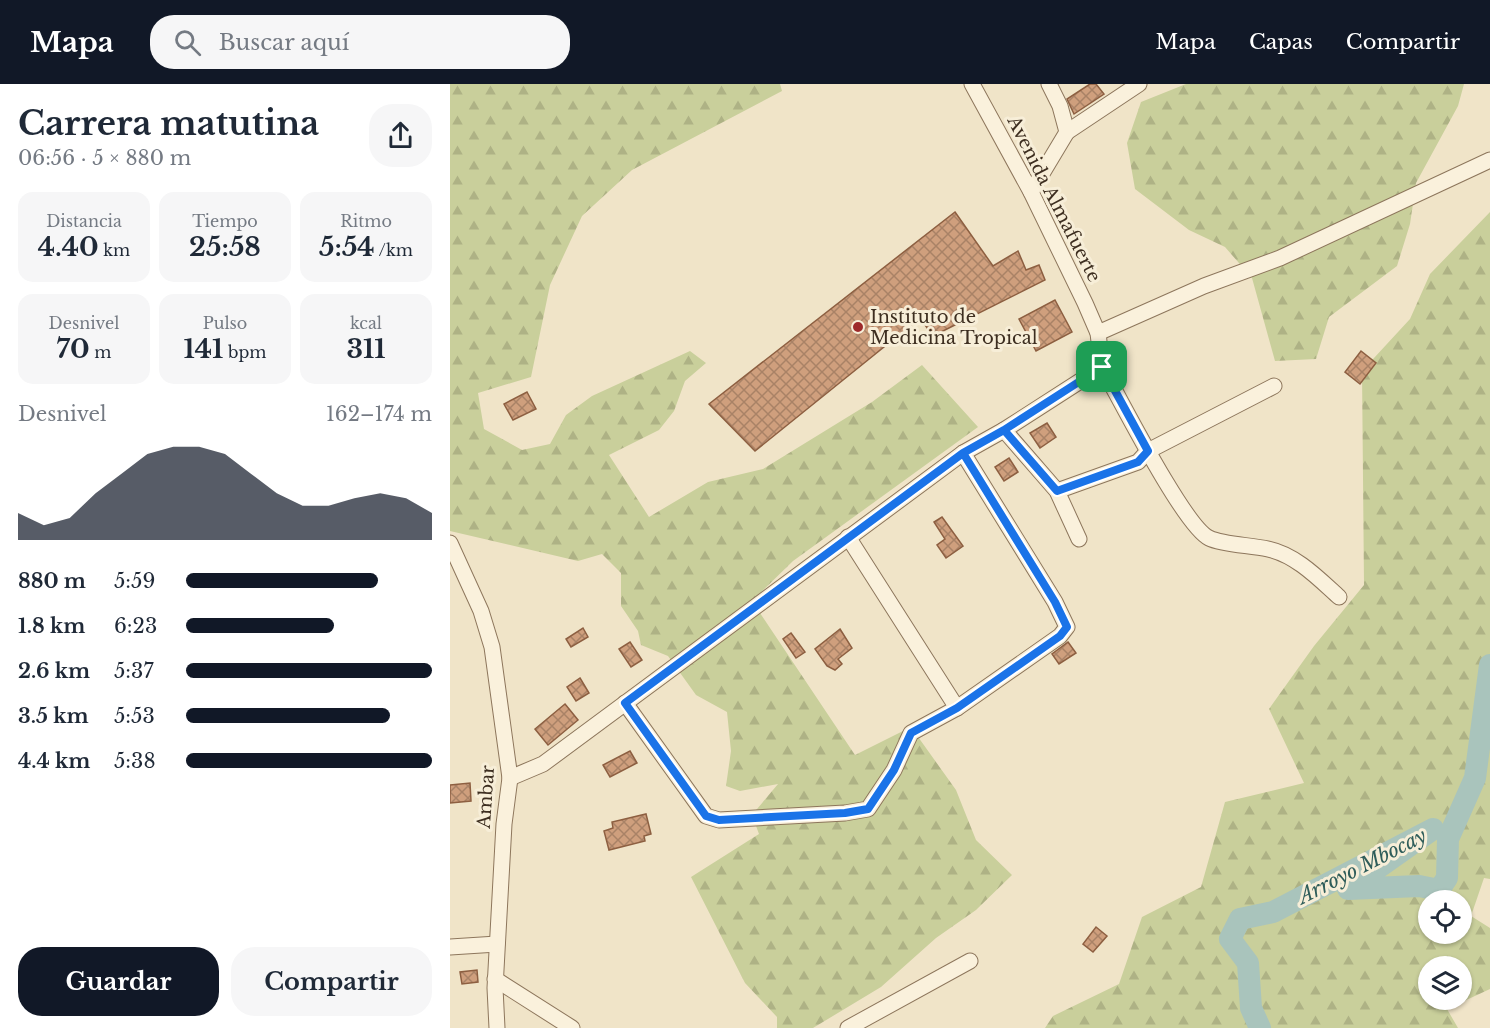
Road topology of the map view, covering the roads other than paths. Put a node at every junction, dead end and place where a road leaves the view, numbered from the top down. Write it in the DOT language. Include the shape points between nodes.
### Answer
graph roads {
  1 [pos="972,84"];
  2 [pos="1049,84"];
  3 [pos="1139,84"];
  4 [pos="1067,132"];
  5 [pos="1490,160"];
  6 [pos="1031,192"];
  7 [pos="1098,333"];
  8 [pos="1102,367"];
  9 [pos="1274,386"];
  10 [pos="1004,430"];
  11 [pos="1148,451"];
  12 [pos="963,453"];
  13 [pos="1057,491"];
  14 [pos="848,537"];
  15 [pos="1079,539"];
  16 [pos="450,543"];
  17 [pos="1339,597"];
  18 [pos="625,703"];
  19 [pos="957,708"];
  20 [pos="510,778"];
  21 [pos="497,945"];
  22 [pos="450,946"];
  23 [pos="970,961"];
  24 [pos="495,979"];
  25 [pos="497,1028"];
  26 [pos="572,1028"];
  27 [pos="848,1028"];
  1 -- 6 [label="street, Avenida Almafuerte"];
  2 -- 4 [label="street"];
  3 -- 4 [label="street"];
  4 -- 6 [label="street"];
  5 -- 7 [label="street" via="1280,258 1204,286"];
  6 -- 7 [label="street, Avenida Almafuerte"];
  7 -- 8 [label="street, Avenida Almafuerte"];
  8 -- 10 [label="street"];
  8 -- 11 [label="street"];
  9 -- 11 [label="street"];
  10 -- 12 [label="street"];
  10 -- 13 [label="street"];
  11 -- 13 [label="street" via="1138,462"];
  11 -- 17 [label="street" via="1193,523 1209,538 1271,549 1307,567"];
  12 -- 14 [label="street"];
  12 -- 19 [label="street" via="1067,627 1060,636"];
  13 -- 15 [label="street"];
  14 -- 18 [label="street"];
  14 -- 19 [label="street"];
  16 -- 20 [label="street, Ambar" via="481,611 492,647"];
  18 -- 19 [label="street" via="706,816 719,820 868,809 894,770 911,733"];
  18 -- 20 [label="street" via="543,764"];
  20 -- 21 [label="street, Ambar"];
  21 -- 22 [label="street"];
  21 -- 24 [label="street, Ambar"];
  23 -- 27 [label="street"];
  24 -- 25 [label="street, Ambar"];
  24 -- 26 [label="street"];
}
